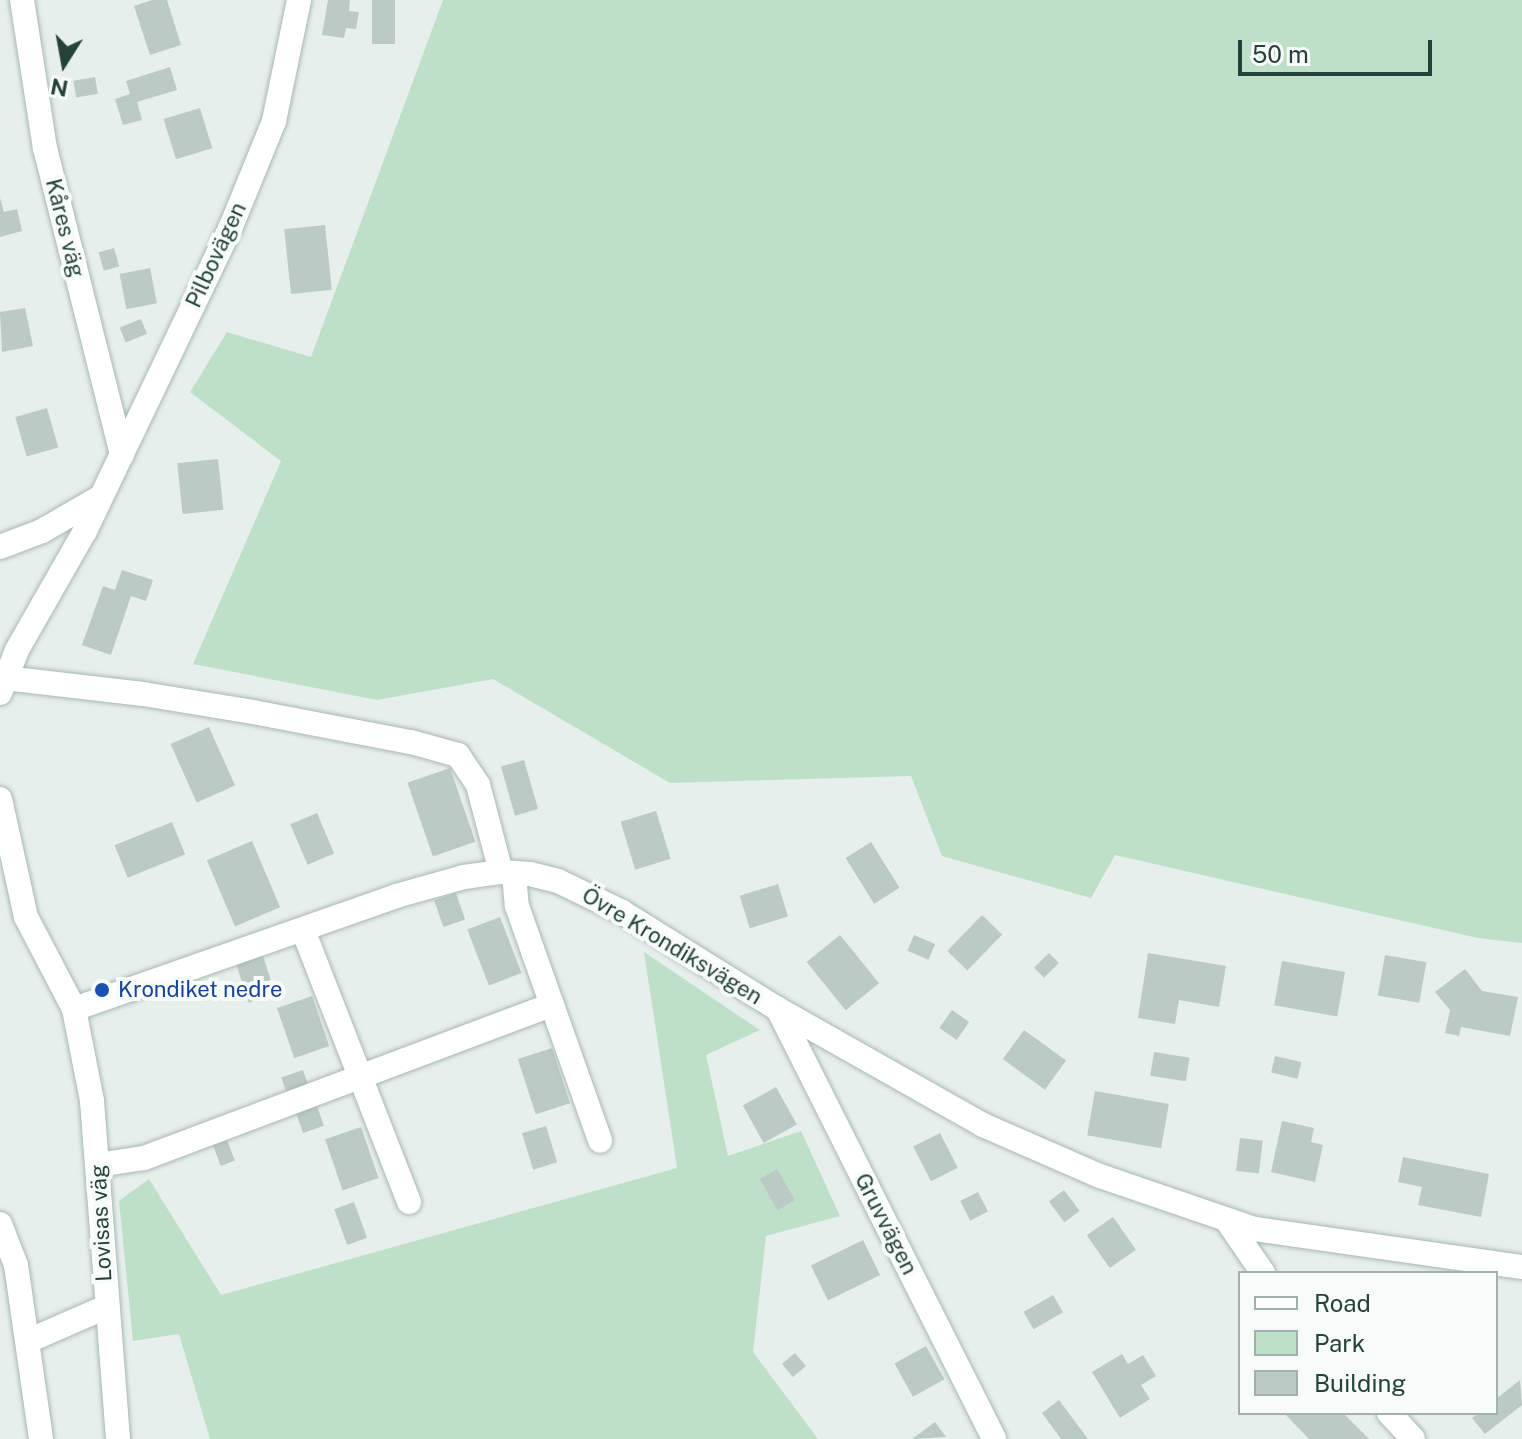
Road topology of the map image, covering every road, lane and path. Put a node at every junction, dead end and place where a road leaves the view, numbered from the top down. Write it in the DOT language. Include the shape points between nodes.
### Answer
graph roads {
  1 [pos="22,0"];
  2 [pos="299,0"];
  3 [pos="122,454"];
  4 [pos="99,498"];
  5 [pos="0,547"];
  6 [pos="2,685"];
  7 [pos="0,799"];
  8 [pos="508,873"];
  9 [pos="303,930"];
  10 [pos="552,1005"];
  11 [pos="74,1009"];
  12 [pos="778,1009"];
  13 [pos="362,1078"];
  14 [pos="600,1141"];
  15 [pos="98,1165"];
  16 [pos="409,1202"];
  17 [pos="1228,1222"];
  18 [pos="0,1224"];
  19 [pos="1522,1267"];
  20 [pos="1262,1271"];
  21 [pos="106,1307"];
  22 [pos="28,1341"];
  23 [pos="1391,1415"];
  24 [pos="41,1439"];
  25 [pos="118,1439"];
  26 [pos="994,1439"];
  27 [pos="1413,1439"];
  1 -- 3 [label="street, Kåres väg" via="45,148"];
  2 -- 3 [label="street, Pilbovägen" via="281,94 263,153"];
  3 -- 4 [label="street, Pilbovägen"];
  4 -- 5 [label="street" via="42,531"];
  4 -- 6 [label="street, Pilbovägen"];
  6 -- 8 [label="street" via="143,694 458,755 478,785"];
  7 -- 11 [label="street" via="26,917"];
  8 -- 9 [label="street, Övre Krondiksvägen" via="432,885"];
  8 -- 10 [label="street"];
  8 -- 12 [label="street, Övre Krondiksvägen" via="558,881 587,893"];
  9 -- 11 [label="street, Övre Krondiksvägen"];
  9 -- 13 [label="street"];
  10 -- 13 [label="street"];
  10 -- 14 [label="street"];
  11 -- 15 [label="street, Lovisas väg"];
  12 -- 17 [label="street, Övre Krondiksvägen" via="983,1125 1100,1176"];
  12 -- 26 [label="street, Gruvvägen"];
  13 -- 15 [label="street" via="144,1158"];
  13 -- 16 [label="street"];
  15 -- 21 [label="street, Lovisas väg"];
  17 -- 19 [label="street, Övre Krondiksvägen"];
  17 -- 20 [label="street"];
  18 -- 22 [label="street" via="16,1265"];
  21 -- 22 [label="street"];
  21 -- 25 [label="street, Lovisas väg"];
  22 -- 24 [label="street"];
  23 -- 27 [label="street"];
}
